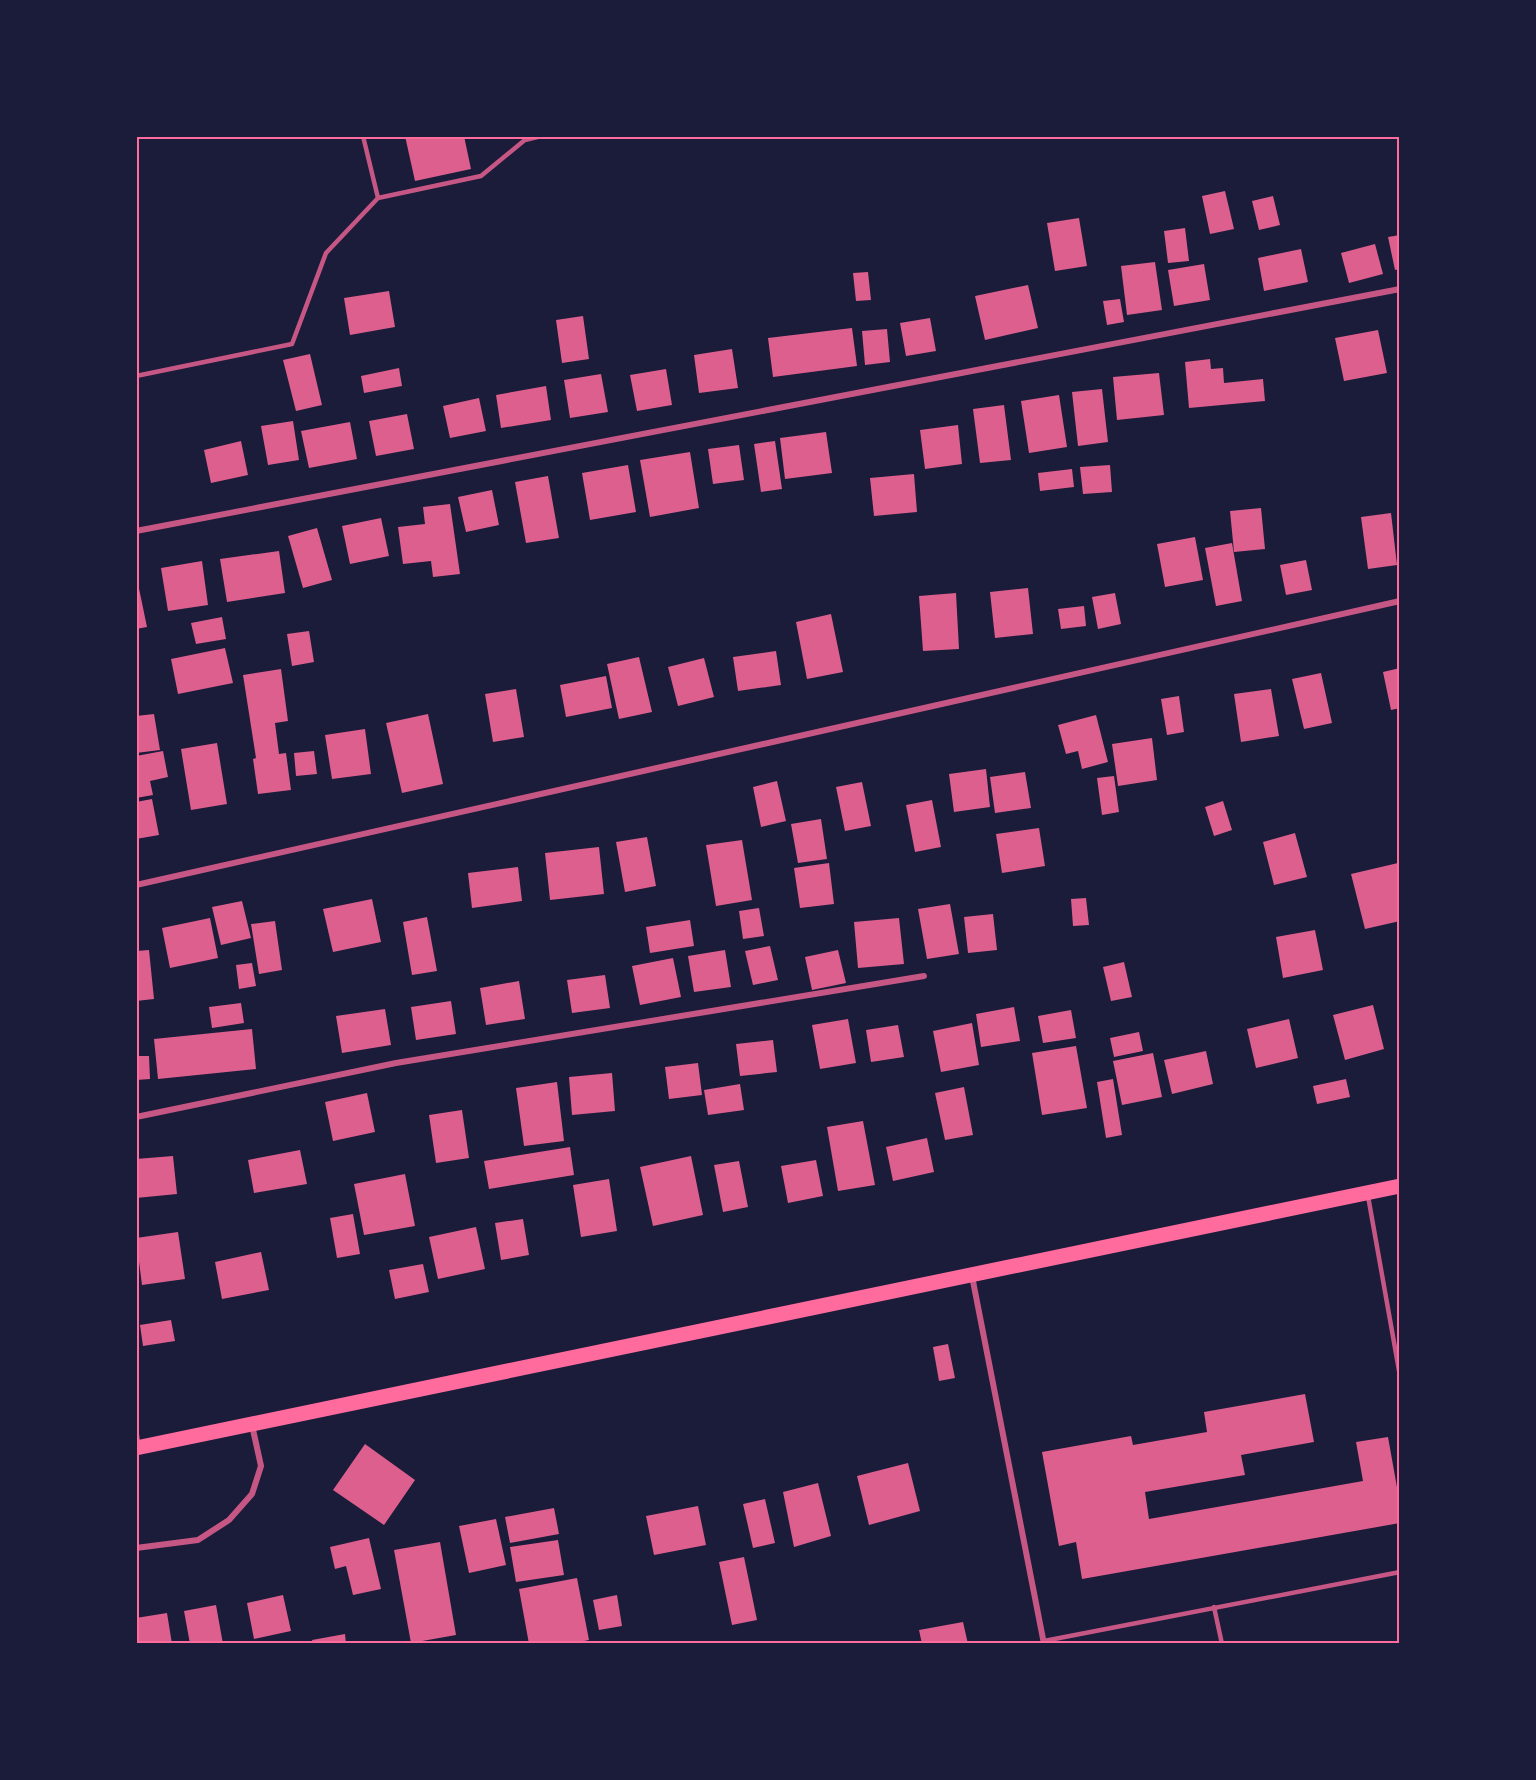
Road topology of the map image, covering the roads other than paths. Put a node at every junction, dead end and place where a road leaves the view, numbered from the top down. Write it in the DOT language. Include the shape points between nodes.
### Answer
graph roads {
  1 [pos="363,136"];
  2 [pos="538,136"];
  3 [pos="525,138"];
  4 [pos="378,198"];
  5 [pos="1400,290"];
  6 [pos="136,376"];
  7 [pos="136,531"];
  8 [pos="1400,601"];
  9 [pos="136,885"];
  10 [pos="924,976"];
  11 [pos="136,1117"];
  12 [pos="1400,1186"];
  13 [pos="1368,1193"];
  14 [pos="972,1276"];
  15 [pos="1400,1376"];
  16 [pos="252,1425"];
  17 [pos="137,1443"];
  18 [pos="136,1548"];
  19 [pos="1400,1572"];
  20 [pos="1214,1607"];
  21 [pos="1044,1642"];
  22 [pos="1222,1644"];
  1 -- 4 [label="lane"];
  2 -- 3 [label="street"];
  3 -- 4 [label="lane" via="481,176"];
  4 -- 6 [label="lane" via="326,253 292,344"];
  5 -- 7 [label="street"];
  8 -- 9 [label="street"];
  10 -- 11 [label="street" via="396,1063"];
  12 -- 13 [label="main road"];
  13 -- 14 [label="main road"];
  13 -- 15 [label="lane"];
  14 -- 16 [label="main road"];
  14 -- 21 [label="street"];
  16 -- 17 [label="main road"];
  16 -- 18 [label="street" via="261,1466 252,1494 229,1520 198,1540"];
  19 -- 20 [label="lane"];
  20 -- 21 [label="lane"];
  20 -- 22 [label="lane"];
}
